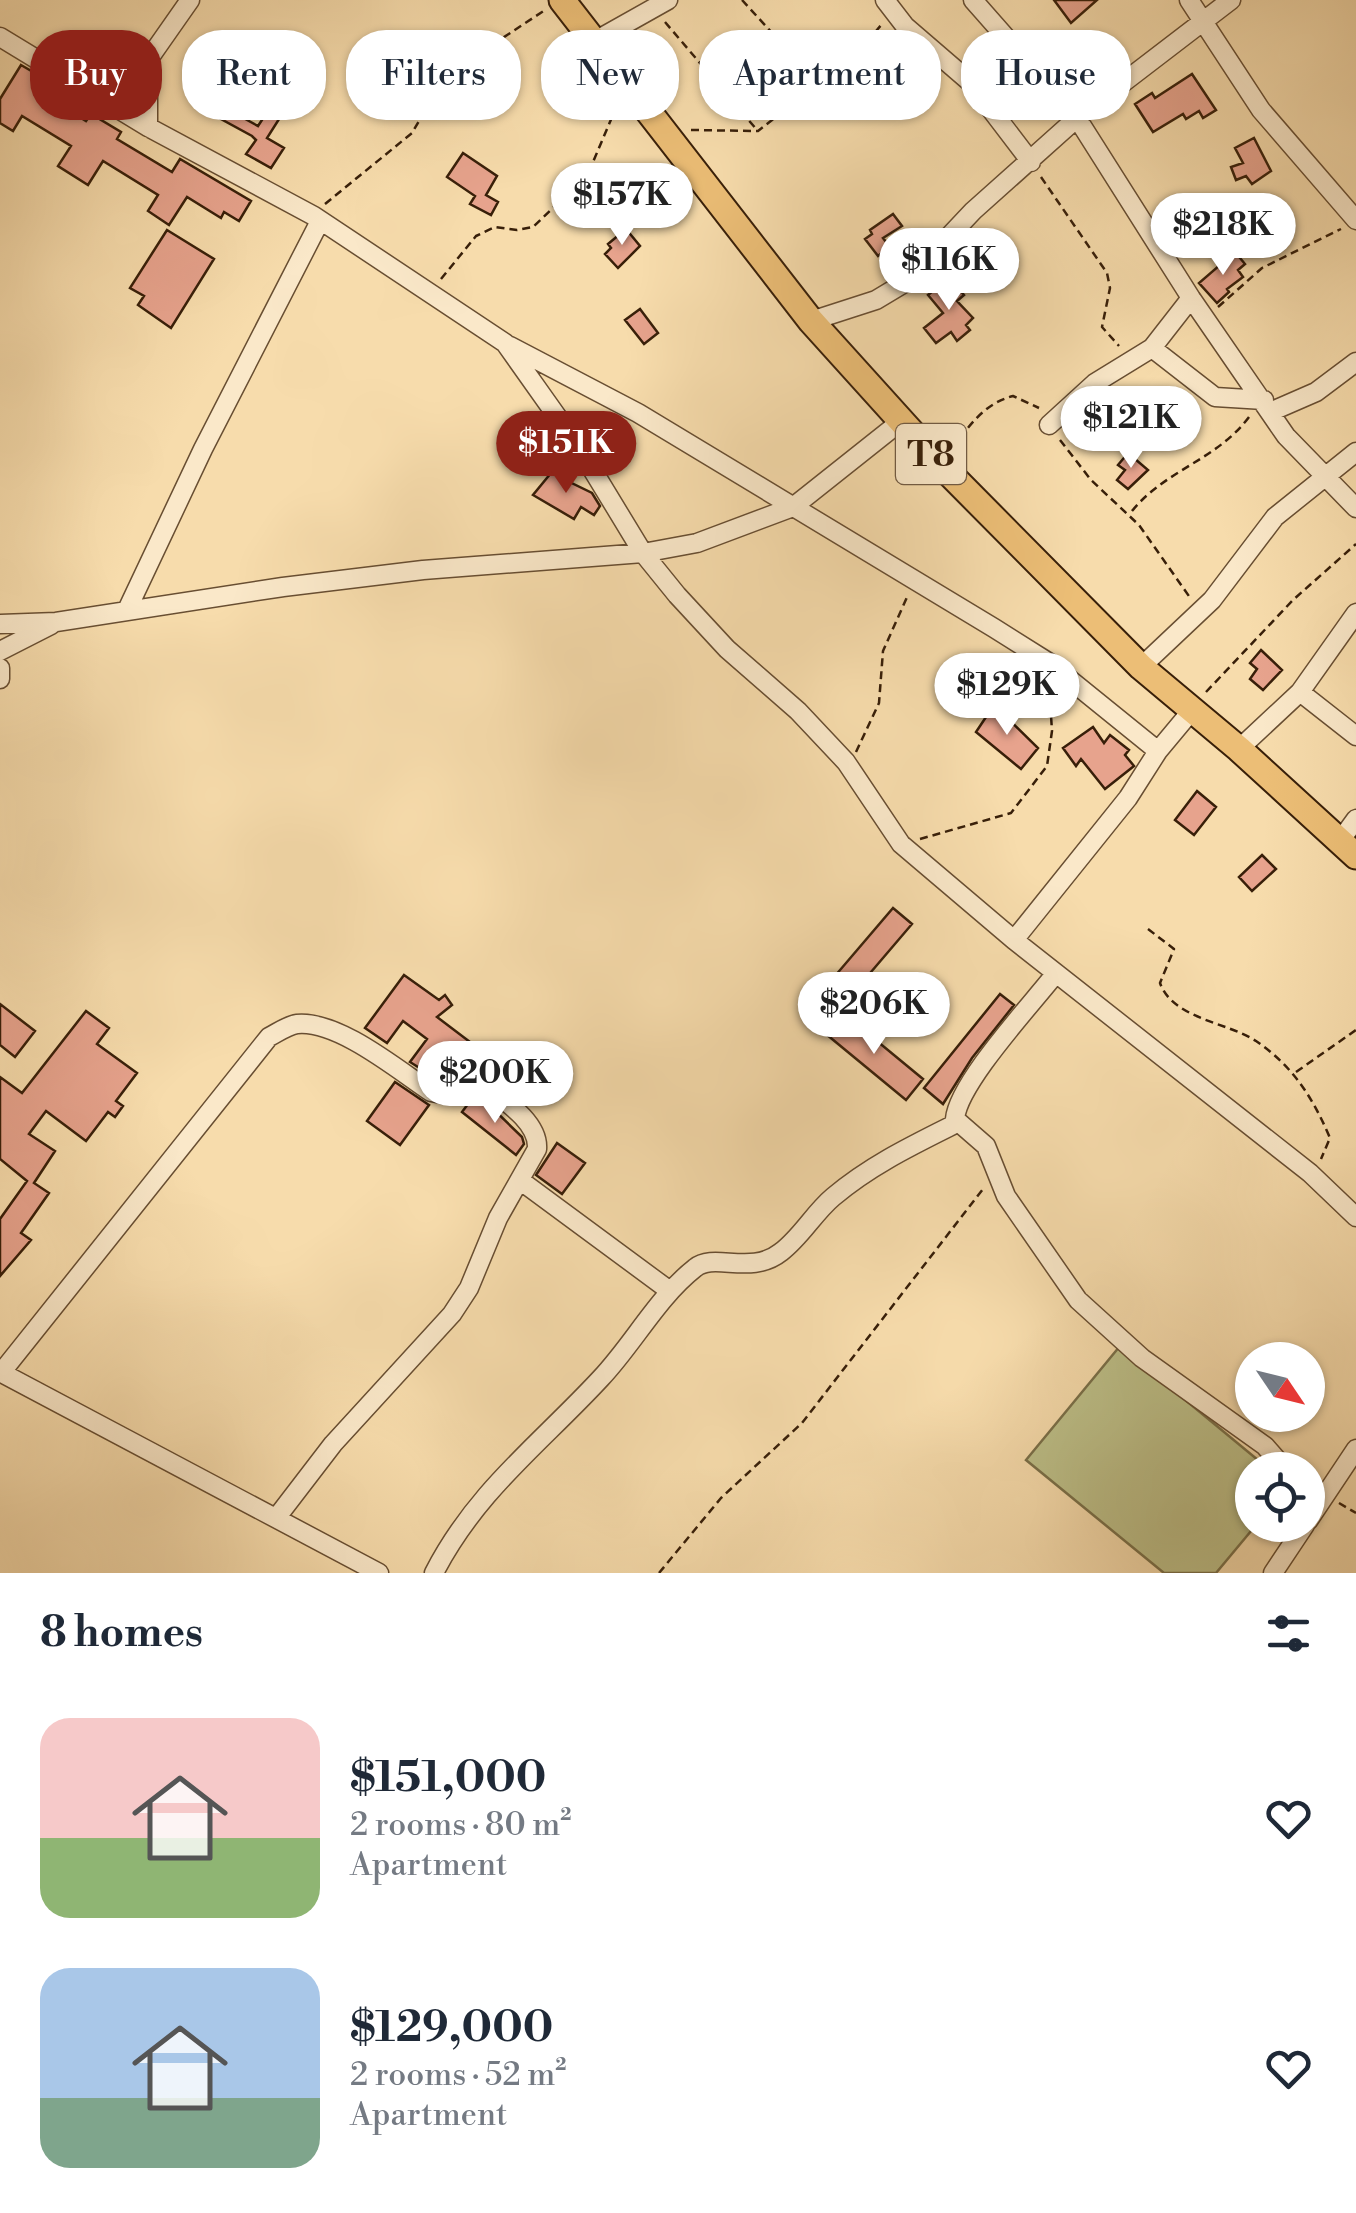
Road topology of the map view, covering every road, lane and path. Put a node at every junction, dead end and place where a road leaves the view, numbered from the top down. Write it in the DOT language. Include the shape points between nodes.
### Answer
graph roads {
  1 [pos="190,0"];
  2 [pos="742,0"];
  3 [pos="973,0"];
  4 [pos="1189,0"];
  5 [pos="1231,0"];
  6 [pos="554,4"];
  7 [pos="661,5"];
  8 [pos="889,6"];
  9 [pos="1203,21"];
  10 [pos="583,30"];
  11 [pos="615,30"];
  12 [pos="769,30"];
  13 [pos="873,30"];
  14 [pos="999,30"];
  15 [pos="0,37"];
  16 [pos="162,40"];
  17 [pos="30,55"];
  18 [pos="1131,76"];
  19 [pos="136,120"];
  20 [pos="148,120"];
  21 [pos="611,120"];
  22 [pos="655,120"];
  23 [pos="773,120"];
  24 [pos="1075,120"];
  25 [pos="1078,120"];
  26 [pos="148,127"];
  27 [pos="663,130"];
  28 [pos="758,132"];
  29 [pos="1031,162"];
  30 [pos="317,218"];
  31 [pos="1349,224"];
  32 [pos="430,292"];
  33 [pos="1190,298"];
  34 [pos="1205,317"];
  35 [pos="811,321"];
  36 [pos="505,343"];
  37 [pos="1152,348"];
  38 [pos="1134,361"];
  39 [pos="1356,362"];
  40 [pos="1267,406"];
  41 [pos="900,422"];
  42 [pos="1049,425"];
  43 [pos="1356,452"];
  44 [pos="942,466"];
  45 [pos="1327,477"];
  46 [pos="793,507"];
  47 [pos="1356,508"];
  48 [pos="1130,513"];
  49 [pos="1356,544"];
  50 [pos="643,553"];
  51 [pos="915,580"];
  52 [pos="127,610"];
  53 [pos="1200,612"];
  54 [pos="1356,612"];
  55 [pos="56,622"];
  56 [pos="0,624"];
  57 [pos="0,651"];
  58 [pos="1048,662"];
  59 [pos="1140,667"];
  60 [pos="0,668"];
  61 [pos="0,679"];
  62 [pos="1300,692"];
  63 [pos="1193,709"];
  64 [pos="1356,736"];
  65 [pos="1239,749"];
  66 [pos="1158,751"];
  67 [pos="846,762"];
  68 [pos="1356,818"];
  69 [pos="901,844"];
  70 [pos="1348,849"];
  71 [pos="1148,929"];
  72 [pos="1014,940"];
  73 [pos="1056,973"];
  74 [pos="1356,1033"];
  75 [pos="1295,1073"];
  76 [pos="957,1123"];
  77 [pos="996,1172"];
  78 [pos="1310,1173"];
  79 [pos="521,1181"];
  80 [pos="1356,1217"];
  81 [pos="670,1291"];
  82 [pos="0,1373"];
  83 [pos="1356,1449"];
  84 [pos="1270,1452"];
  85 [pos="1325,1481"];
  86 [pos="276,1517"];
  87 [pos="1293,1542"];
  88 [pos="379,1573"];
  89 [pos="434,1573"];
  90 [pos="659,1573"];
  91 [pos="1273,1573"];
  1 -- 16 [label="street"];
  2 -- 12 [label="path"];
  3 -- 14 [label="street"];
  4 -- 9 [label="street"];
  5 -- 9 [label="street"];
  6 -- 10 [label="highway, T8"];
  6 -- 30 [label="path" via="438,90 412,133 347,183"];
  7 -- 11 [label="street"];
  7 -- 28 [label="path"];
  8 -- 13 [label="path"];
  8 -- 29 [label="street" via="960,72"];
  9 -- 18 [label="street"];
  9 -- 31 [label="street"];
  15 -- 17 [label="street"];
  19 -- 26 [label="street"];
  20 -- 26 [label="street"];
  21 -- 32 [label="path" via="582,188 533,227 496,227 476,236"];
  22 -- 27 [label="highway, T8"];
  23 -- 28 [label="path"];
  24 -- 29 [label="street"];
  25 -- 33 [label="street"];
  26 -- 30 [label="street"];
  27 -- 28 [label="path"];
  27 -- 35 [label="highway, T8"];
  29 -- 35 [label="street" via="906,282 876,300"];
  29 -- 38 [label="path" via="1108,273 1102,327"];
  30 -- 32 [label="street"];
  30 -- 52 [label="street"];
  31 -- 34 [label="path" via="1262,268"];
  32 -- 36 [label="street"];
  33 -- 34 [label="street"];
  33 -- 37 [label="street"];
  34 -- 40 [label="street"];
  35 -- 41 [label="highway, T8"];
  36 -- 46 [label="street"];
  36 -- 50 [label="street"];
  37 -- 38 [label="street"];
  37 -- 40 [label="street" via="1215,397"];
  38 -- 42 [label="street" via="1095,383"];
  39 -- 40 [label="street" via="1316,392"];
  40 -- 45 [label="street"];
  40 -- 48 [label="path" via="1250,414 1225,445 1158,483"];
  41 -- 44 [label="highway, T8"];
  41 -- 46 [label="street"];
  42 -- 44 [label="path" via="1029,402 999,400"];
  42 -- 48 [label="path" via="1078,467"];
  43 -- 45 [label="street"];
  44 -- 59 [label="highway, T8"];
  45 -- 47 [label="street"];
  45 -- 53 [label="street" via="1274,517"];
  46 -- 50 [label="street" via="697,543"];
  46 -- 51 [label="street"];
  48 -- 53 [label="path"];
  49 -- 63 [label="path" via="1293,600"];
  50 -- 52 [label="street" via="423,570"];
  50 -- 67 [label="street" via="726,649"];
  51 -- 58 [label="street"];
  51 -- 67 [label="path" via="884,652 871,726"];
  52 -- 55 [label="street"];
  53 -- 59 [label="street"];
  54 -- 62 [label="street"];
  55 -- 56 [label="street"];
  55 -- 57 [label="street"];
  58 -- 66 [label="street"];
  58 -- 69 [label="path" via="1047,766 1011,813"];
  59 -- 63 [label="highway, T8"];
  60 -- 61 [label="street"];
  62 -- 64 [label="street"];
  62 -- 65 [label="street"];
  63 -- 65 [label="highway, T8"];
  63 -- 66 [label="street"];
  65 -- 70 [label="highway, T8"];
  66 -- 72 [label="street"];
  67 -- 69 [label="street"];
  68 -- 70 [label="street"];
  69 -- 72 [label="street"];
  71 -- 75 [label="path" via="1175,952 1160,983 1169,999 1258,1042"];
  72 -- 73 [label="street"];
  73 -- 76 [label="street" via="958,1103"];
  73 -- 78 [label="street"];
  74 -- 75 [label="path"];
  75 -- 78 [label="path" via="1330,1138"];
  76 -- 77 [label="street" via="986,1146"];
  76 -- 81 [label="street" via="874,1166 831,1198 781,1252 746,1266 708,1261"];
  77 -- 84 [label="street" via="1078,1300 1142,1358"];
  77 -- 90 [label="path" via="802,1422 720,1498"];
  78 -- 80 [label="street"];
  79 -- 81 [label="street"];
  79 -- 82 [label="street" via="538,1139 489,1089 431,1092 348,1038 297,1024 268,1037 246,1062"];
  79 -- 86 [label="street" via="452,1314"];
  81 -- 89 [label="street" via="604,1376 486,1492"];
  82 -- 86 [label="street"];
  83 -- 85 [label="street"];
  86 -- 88 [label="street"];
  87 -- 91 [label="street"];
}
